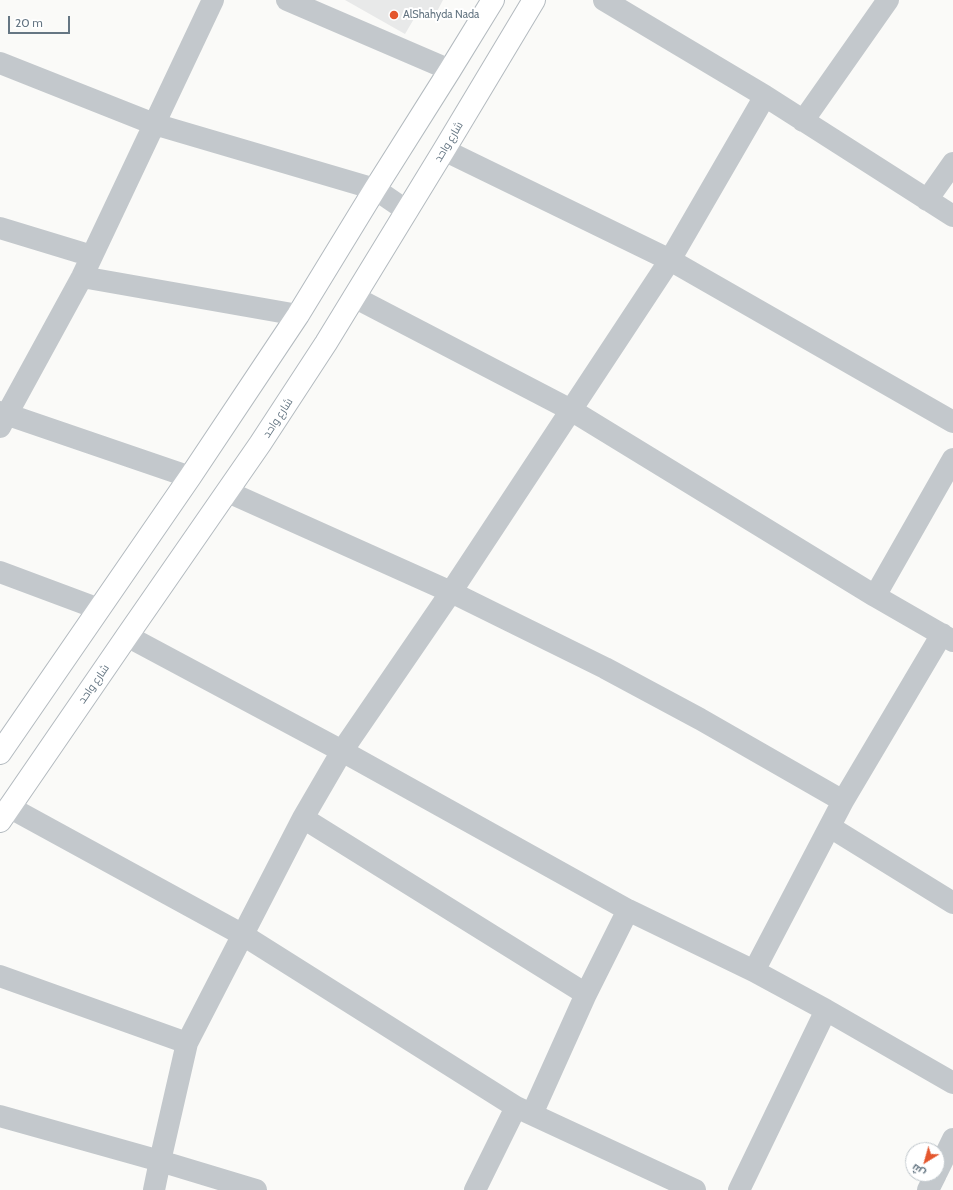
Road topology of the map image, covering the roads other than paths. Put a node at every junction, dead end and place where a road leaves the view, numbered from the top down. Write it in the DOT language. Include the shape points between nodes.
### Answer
graph roads {
  1 [pos="213,0"];
  2 [pos="287,0"];
  3 [pos="493,0"];
  4 [pos="534,0"];
  5 [pos="604,0"];
  6 [pos="888,0"];
  7 [pos="0,63"];
  8 [pos="450,70"];
  9 [pos="765,96"];
  10 [pos="804,121"];
  11 [pos="154,124"];
  12 [pos="444,150"];
  13 [pos="953,163"];
  14 [pos="375,189"];
  15 [pos="927,200"];
  16 [pos="407,210"];
  17 [pos="953,216"];
  18 [pos="0,228"];
  19 [pos="92,256"];
  20 [pos="670,260"];
  21 [pos="82,277"];
  22 [pos="354,297"];
  23 [pos="298,315"];
  24 [pos="571,410"];
  25 [pos="2,418"];
  26 [pos="953,422"];
  27 [pos="953,459"];
  28 [pos="190,477"];
  29 [pos="228,492"];
  30 [pos="0,572"];
  31 [pos="452,592"];
  32 [pos="875,596"];
  33 [pos="99,609"];
  34 [pos="127,636"];
  35 [pos="947,638"];
  36 [pos="342,751"];
  37 [pos="0,753"];
  38 [pos="843,801"];
  39 [pos="5,814"];
  40 [pos="303,818"];
  41 [pos="830,827"];
  42 [pos="953,903"];
  43 [pos="628,910"];
  44 [pos="243,935"];
  45 [pos="754,971"];
  46 [pos="0,976"];
  47 [pos="586,994"];
  48 [pos="826,1010"];
  49 [pos="188,1043"];
  50 [pos="953,1083"];
  51 [pos="524,1110"];
  52 [pos="0,1116"];
  53 [pos="953,1139"];
  54 [pos="945,1155"];
  55 [pos="160,1161"];
  56 [pos="154,1190"];
  57 [pos="256,1190"];
  58 [pos="475,1190"];
  59 [pos="695,1190"];
  60 [pos="739,1190"];
  1 -- 11 [label="street"];
  2 -- 8 [label="street"];
  3 -- 8 [label="street"];
  4 -- 12 [label="street, شارع واحد"];
  5 -- 9 [label="street"];
  6 -- 10 [label="street"];
  7 -- 11 [label="street"];
  8 -- 14 [label="street"];
  9 -- 10 [label="street"];
  9 -- 20 [label="street"];
  10 -- 15 [label="street"];
  11 -- 14 [label="street"];
  11 -- 19 [label="street"];
  12 -- 16 [label="street, شارع واحد"];
  12 -- 20 [label="street"];
  13 -- 15 [label="street"];
  14 -- 16 [label="street"];
  14 -- 23 [label="street"];
  15 -- 17 [label="street"];
  16 -- 22 [label="street, شارع واحد"];
  18 -- 19 [label="street"];
  19 -- 21 [label="street"];
  20 -- 24 [label="street"];
  20 -- 26 [label="street"];
  21 -- 23 [label="street"];
  21 -- 25 [label="street"];
  22 -- 24 [label="street"];
  22 -- 29 [label="street, شارع واحد" via="306,375"];
  23 -- 28 [label="street"];
  24 -- 31 [label="street"];
  24 -- 32 [label="street"];
  25 -- 28 [label="street"];
  27 -- 32 [label="street"];
  28 -- 33 [label="street"];
  29 -- 31 [label="street"];
  29 -- 34 [label="street, شارع واحد"];
  30 -- 33 [label="street"];
  31 -- 36 [label="street"];
  31 -- 38 [label="street" via="605,668"];
  32 -- 35 [label="street"];
  33 -- 37 [label="street"];
  34 -- 36 [label="street"];
  34 -- 39 [label="street, شارع واحد"];
  35 -- 38 [label="street"];
  36 -- 40 [label="street"];
  36 -- 43 [label="street"];
  38 -- 41 [label="street"];
  39 -- 44 [label="street"];
  40 -- 44 [label="street"];
  40 -- 47 [label="street"];
  41 -- 42 [label="street"];
  41 -- 45 [label="street"];
  43 -- 45 [label="street"];
  43 -- 47 [label="street"];
  44 -- 49 [label="street"];
  44 -- 51 [label="street"];
  45 -- 48 [label="street"];
  46 -- 49 [label="street"];
  47 -- 51 [label="street"];
  48 -- 50 [label="street"];
  48 -- 60 [label="street"];
  49 -- 55 [label="street"];
  51 -- 58 [label="street"];
  51 -- 59 [label="street"];
  52 -- 55 [label="street"];
  53 -- 54 [label="street"];
  55 -- 56 [label="street"];
  55 -- 57 [label="street"];
}
